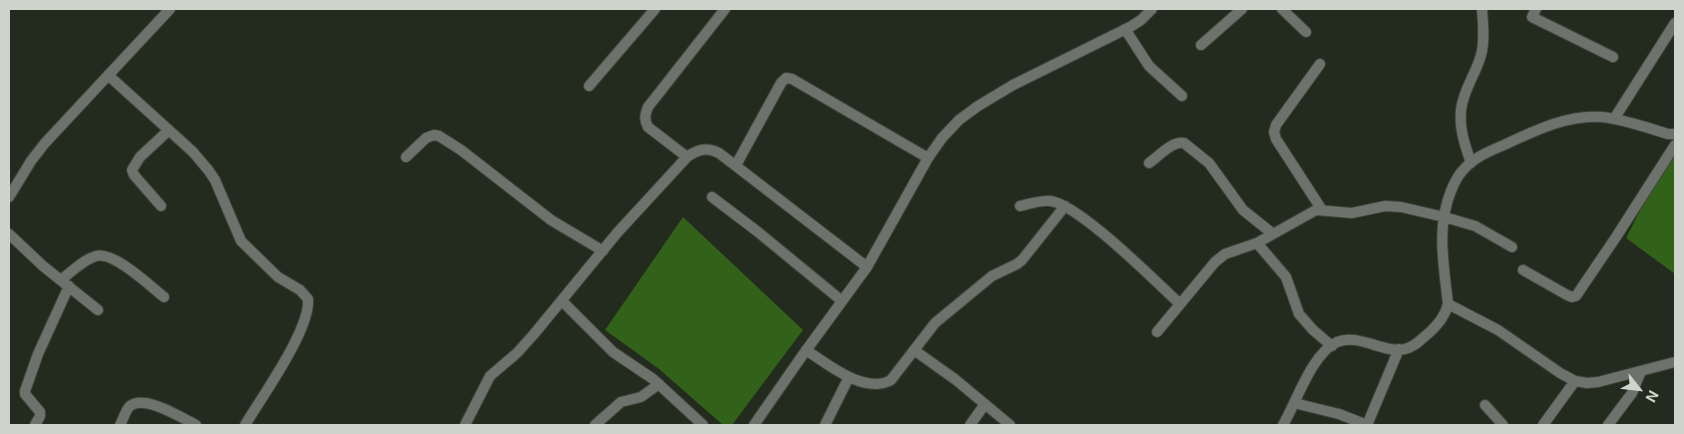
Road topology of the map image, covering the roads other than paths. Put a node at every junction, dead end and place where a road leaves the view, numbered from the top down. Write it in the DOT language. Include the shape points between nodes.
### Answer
graph roads {
  1 [pos="170,9"];
  2 [pos="655,9"];
  3 [pos="725,9"];
  4 [pos="1152,9"];
  5 [pos="1242,9"];
  6 [pos="1282,9"];
  7 [pos="1482,9"];
  8 [pos="1536,9"];
  9 [pos="1675,23"];
  10 [pos="1125,30"];
  11 [pos="1306,32"];
  12 [pos="1201,45"];
  13 [pos="1613,57"];
  14 [pos="1320,64"];
  15 [pos="108,76"];
  16 [pos="589,86"];
  17 [pos="1182,96"];
  18 [pos="1614,119"];
  19 [pos="169,130"];
  20 [pos="1675,134"];
  21 [pos="1675,145"];
  22 [pos="406,157"];
  23 [pos="687,157"];
  24 [pos="928,158"];
  25 [pos="1149,163"];
  26 [pos="1471,163"];
  27 [pos="736,165"];
  28 [pos="9,196"];
  29 [pos="712,196"];
  30 [pos="161,206"];
  31 [pos="1020,206"];
  32 [pos="1065,206"];
  33 [pos="1322,210"];
  34 [pos="1444,216"];
  35 [pos="9,234"];
  36 [pos="1273,234"];
  37 [pos="1257,243"];
  38 [pos="1512,248"];
  39 [pos="603,251"];
  40 [pos="867,267"];
  41 [pos="1523,270"];
  42 [pos="65,283"];
  43 [pos="164,297"];
  44 [pos="562,301"];
  45 [pos="842,301"];
  46 [pos="1180,304"];
  47 [pos="1448,304"];
  48 [pos="98,310"];
  49 [pos="1157,332"];
  50 [pos="1332,346"];
  51 [pos="1399,349"];
  52 [pos="806,350"];
  53 [pos="914,350"];
  54 [pos="1675,362"];
  55 [pos="1641,371"];
  56 [pos="848,376"];
  57 [pos="1575,381"];
  58 [pos="659,384"];
  59 [pos="1294,403"];
  60 [pos="985,404"];
  61 [pos="1485,405"];
  62 [pos="35,425"];
  63 [pos="120,425"];
  64 [pos="196,425"];
  65 [pos="245,425"];
  66 [pos="464,425"];
  67 [pos="595,425"];
  68 [pos="704,425"];
  69 [pos="754,425"];
  70 [pos="825,425"];
  71 [pos="970,425"];
  72 [pos="1010,425"];
  73 [pos="1283,425"];
  74 [pos="1367,425"];
  75 [pos="1503,425"];
  76 [pos="1543,425"];
  77 [pos="1610,425"];
  1 -- 15 [label="street"];
  2 -- 16 [label="street"];
  3 -- 23 [label="street" via="645,114 648,127"];
  4 -- 10 [label="street"];
  5 -- 12 [label="street"];
  6 -- 11 [label="street"];
  7 -- 26 [label="street" via="1481,56 1461,109 1462,136"];
  8 -- 13 [label="street" via="1532,17"];
  9 -- 18 [label="street"];
  10 -- 17 [label="street" via="1148,66"];
  10 -- 24 [label="street" via="1013,85 978,106 959,120"];
  14 -- 33 [label="street" via="1274,132"];
  15 -- 19 [label="street"];
  15 -- 28 [label="street" via="45,143"];
  18 -- 20 [label="street"];
  18 -- 26 [label="street" via="1584,117 1540,128 1479,156"];
  19 -- 30 [label="street" via="140,157 132,170"];
  19 -- 65 [label="street" via="193,152 215,180 241,241 278,277 300,290 308,299 307,313 296,342"];
  21 -- 41 [label="street" via="1576,296 1572,297"];
  22 -- 39 [label="street" via="426,138 439,136 551,220"];
  23 -- 27 [label="street" via="702,149 712,150"];
  23 -- 39 [label="street"];
  24 -- 27 [label="street" via="792,78 786,78"];
  24 -- 40 [label="street"];
  25 -- 36 [label="street" via="1174,144 1184,143 1209,162 1243,210"];
  26 -- 34 [label="street" via="1454,184"];
  27 -- 40 [label="street"];
  29 -- 45 [label="street"];
  31 -- 32 [label="street" via="1048,200"];
  32 -- 46 [label="street" via="1125,252"];
  32 -- 53 [label="street" via="1017,264 981,284 935,323"];
  33 -- 34 [label="street" via="1352,213 1385,206"];
  33 -- 36 [label="street" via="1307,214"];
  34 -- 38 [label="street" via="1475,226"];
  34 -- 47 [label="street" via="1442,238"];
  35 -- 42 [label="street"];
  36 -- 37 [label="street"];
  37 -- 46 [label="street" via="1224,254"];
  37 -- 50 [label="street" via="1286,277 1299,314"];
  39 -- 44 [label="street"];
  40 -- 45 [label="street"];
  42 -- 43 [label="street" via="92,258 104,255"];
  42 -- 48 [label="street"];
  42 -- 62 [label="street" via="25,394 40,412"];
  44 -- 58 [label="street" via="613,352"];
  44 -- 66 [label="street" via="524,345 490,376"];
  45 -- 52 [label="street"];
  46 -- 49 [label="street"];
  47 -- 51 [label="street" via="1440,322 1414,346"];
  47 -- 57 [label="street" via="1498,330"];
  50 -- 51 [label="street" via="1346,340 1358,340"];
  50 -- 59 [label="street" via="1318,360"];
  51 -- 74 [label="street"];
  52 -- 56 [label="street"];
  52 -- 69 [label="street"];
  53 -- 56 [label="street" via="886,383 868,383"];
  53 -- 60 [label="street"];
  54 -- 55 [label="street"];
  55 -- 57 [label="street" via="1598,382"];
  55 -- 77 [label="street" via="1632,393"];
  56 -- 70 [label="street"];
  57 -- 76 [label="street"];
  58 -- 67 [label="street" via="641,396 621,402"];
  58 -- 68 [label="street"];
  59 -- 73 [label="street"];
  59 -- 74 [label="street"];
  60 -- 71 [label="street"];
  60 -- 72 [label="street"];
  61 -- 75 [label="street"];
  63 -- 64 [label="street" via="126,411 135,404 170,410"];
}
